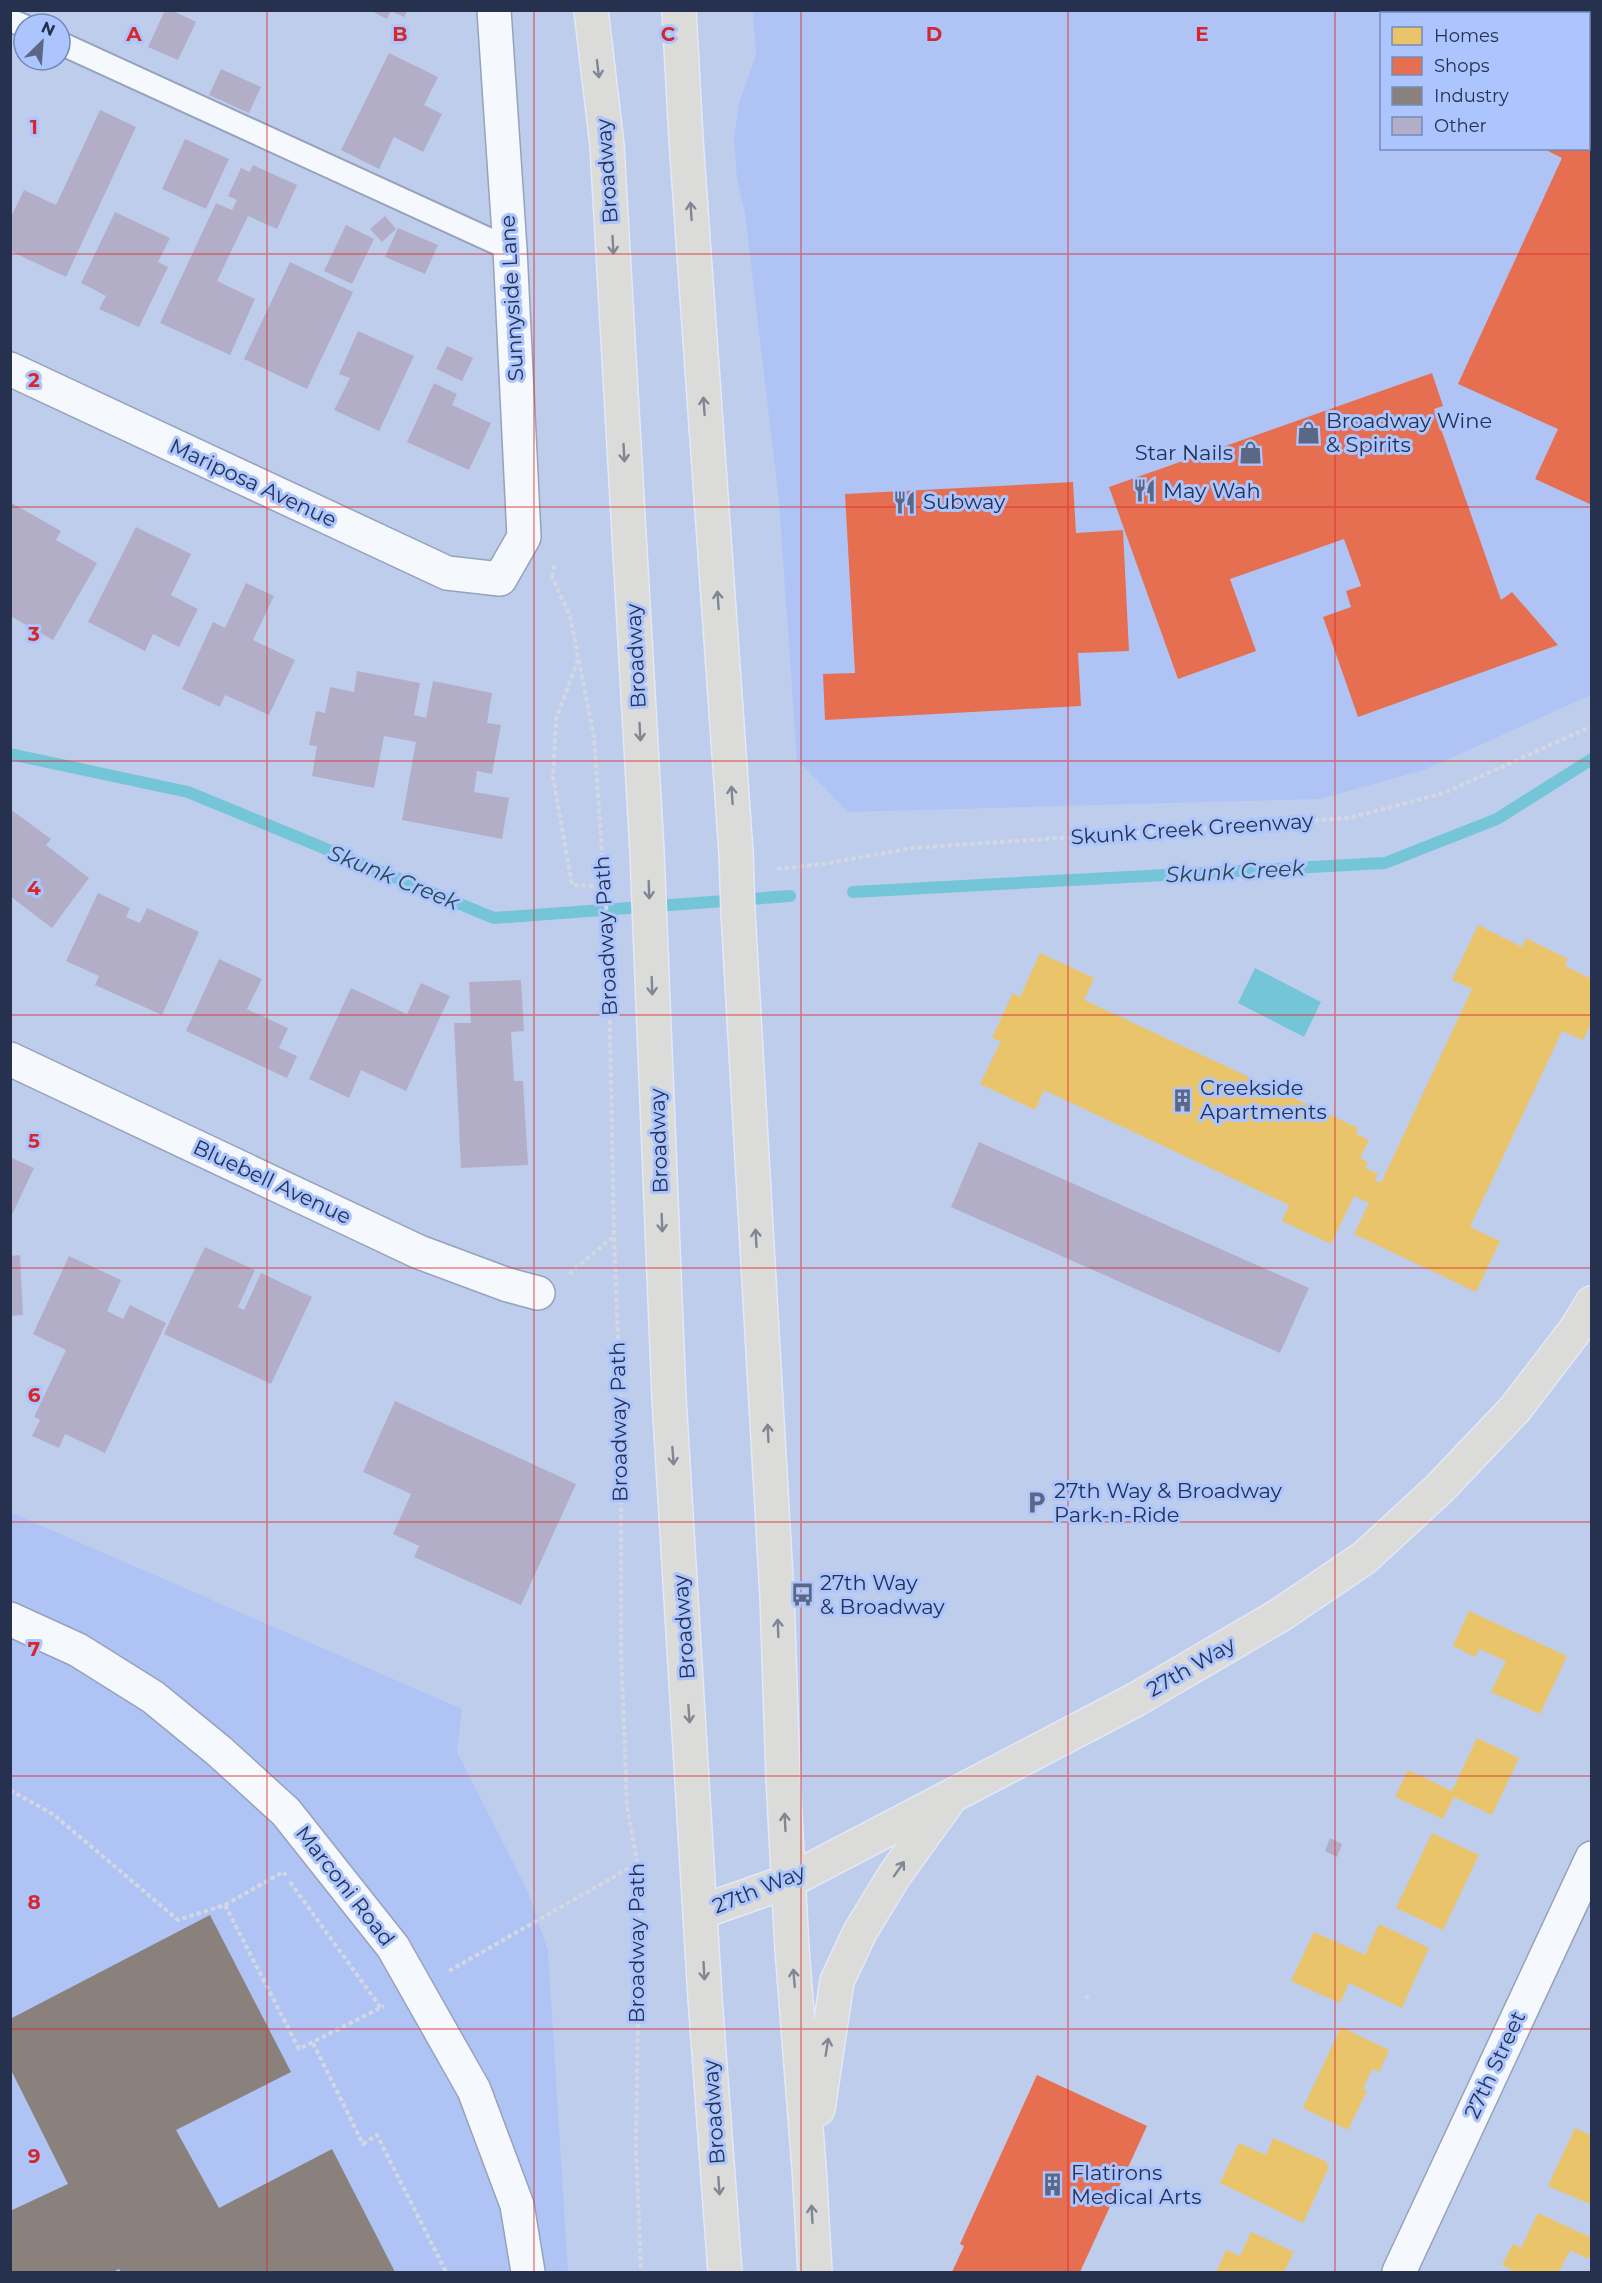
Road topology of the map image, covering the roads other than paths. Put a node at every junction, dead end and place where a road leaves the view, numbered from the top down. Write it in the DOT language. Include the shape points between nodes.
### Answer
graph roads {
  1 [pos="494,10"];
  2 [pos="591,10"];
  3 [pos="679,10"];
  4 [pos="72,48"];
  5 [pos="510,249"];
  6 [pos="10,369"];
  7 [pos="500,579"];
  8 [pos="10,1059"];
  9 [pos="538,1293"];
  10 [pos="1592,1303"];
  11 [pos="10,1619"];
  12 [pos="952,1796"];
  13 [pos="1592,1858"];
  14 [pos="789,1881"];
  15 [pos="701,1912"];
  16 [pos="809,2167"];
  17 [pos="528,2272"];
  18 [pos="725,2272"];
  19 [pos="815,2272"];
  20 [pos="1399,2272"];
  1 -- 5 [label="street, Sunnyside Lane"];
  2 -- 15 [label="main road, Broadway, one-way, bridge" via="607,145 647,852 669,1398"];
  14 -- 3 [label="main road, one-way, bridge" via="736,853"];
  4 -- 5 [label="lane"];
  5 -- 7 [label="street, Sunnyside Lane" via="524,537"];
  6 -- 7 [label="street, Mariposa Avenue" via="447,573"];
  8 -- 9 [label="street, Bluebell Avenue" via="419,1252 508,1286"];
  10 -- 12 [label="main road, 27th Way" via="1515,1409 1439,1489 1364,1558 1280,1615 1135,1700"];
  11 -- 17 [label="street, Marconi Road" via="78,1650 153,1697 286,1812 393,1947 474,2090 517,2205"];
  12 -- 14 [label="main road, 27th Way"];
  16 -- 12 [label="main road, one-way" via="837,1981 860,1932 894,1876"];
  13 -- 20 [label="street, 27th Street"];
  14 -- 15 [label="main road, 27th Way"];
  16 -- 14 [label="main road, one-way"];
  15 -- 18 [label="main road, Broadway, one-way"];
  19 -- 16 [label="main road, one-way"];
}
